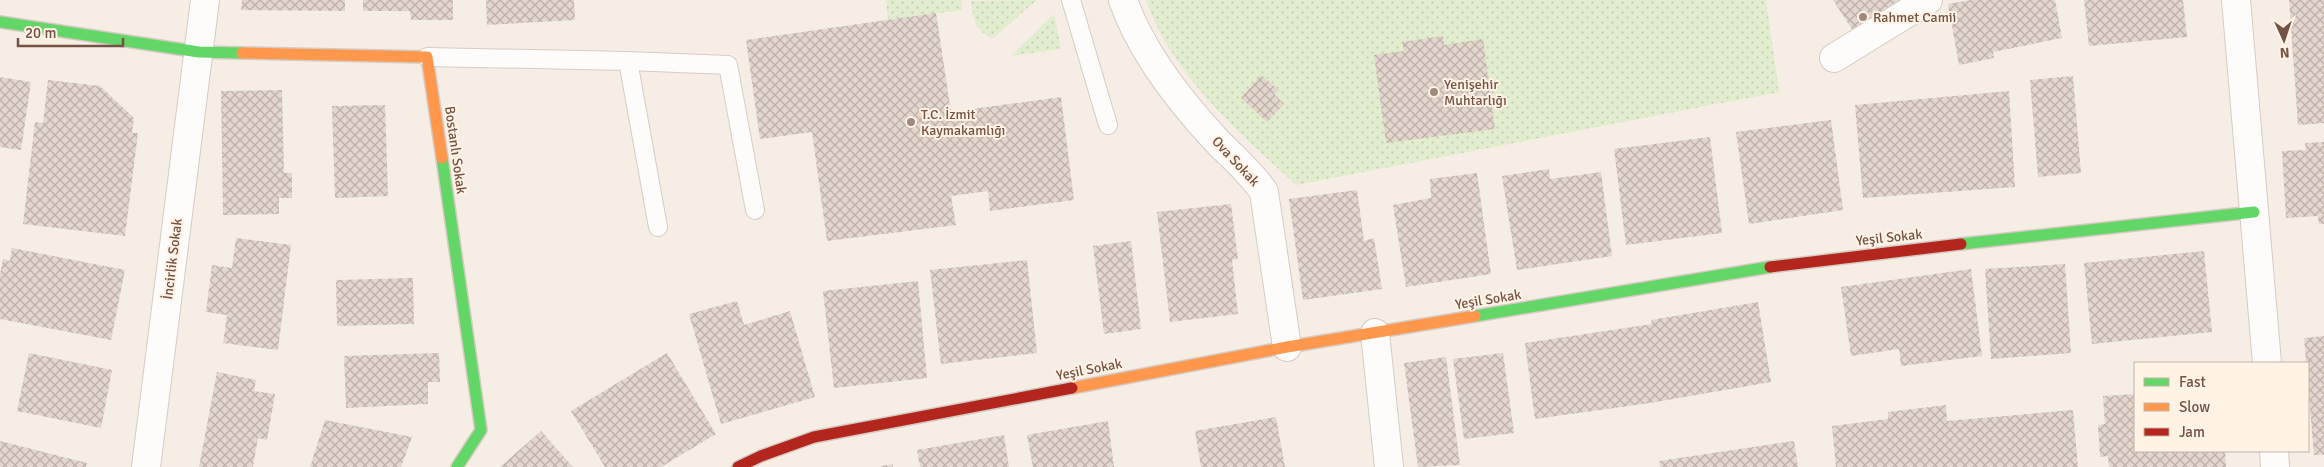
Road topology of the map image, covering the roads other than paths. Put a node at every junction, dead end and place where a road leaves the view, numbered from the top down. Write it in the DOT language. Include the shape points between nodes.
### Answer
graph roads {
  1 [pos="205,0"];
  2 [pos="1071,0"];
  3 [pos="1123,0"];
  4 [pos="1928,0"];
  5 [pos="2236,0"];
  6 [pos="0,22"];
  7 [pos="199,52"];
  8 [pos="427,57"];
  9 [pos="1834,58"];
  10 [pos="628,61"];
  11 [pos="1108,125"];
  12 [pos="755,210"];
  13 [pos="2254,212"];
  14 [pos="658,227"];
  15 [pos="1375,333"];
  16 [pos="1287,347"];
  17 [pos="2266,362"];
  18 [pos="2274,452"];
  19 [pos="146,467"];
  20 [pos="457,467"];
  21 [pos="738,467"];
  22 [pos="1388,467"];
  23 [pos="2275,467"];
  1 -- 7 [label="street, İncirlik Sokak"];
  2 -- 11 [label="lane"];
  3 -- 16 [label="street, Ova Sokak" via="1139,36 1181,100 1264,192"];
  4 -- 9 [label="street"];
  5 -- 13 [label="street"];
  6 -- 7 [label="street"];
  7 -- 8 [label="street"];
  7 -- 19 [label="street, İncirlik Sokak"];
  8 -- 10 [label="lane"];
  8 -- 20 [label="street, Bostanlı Sokak" via="482,430"];
  10 -- 12 [label="lane" via="728,65"];
  10 -- 14 [label="lane"];
  13 -- 15 [label="street, Yeşil Sokak" via="1801,262"];
  13 -- 17 [label="street"];
  15 -- 16 [label="street, Yeşil Sokak"];
  15 -- 22 [label="street"];
  16 -- 21 [label="street, Yeşil Sokak" via="814,437"];
  18 -- 23 [label="street"];
}
